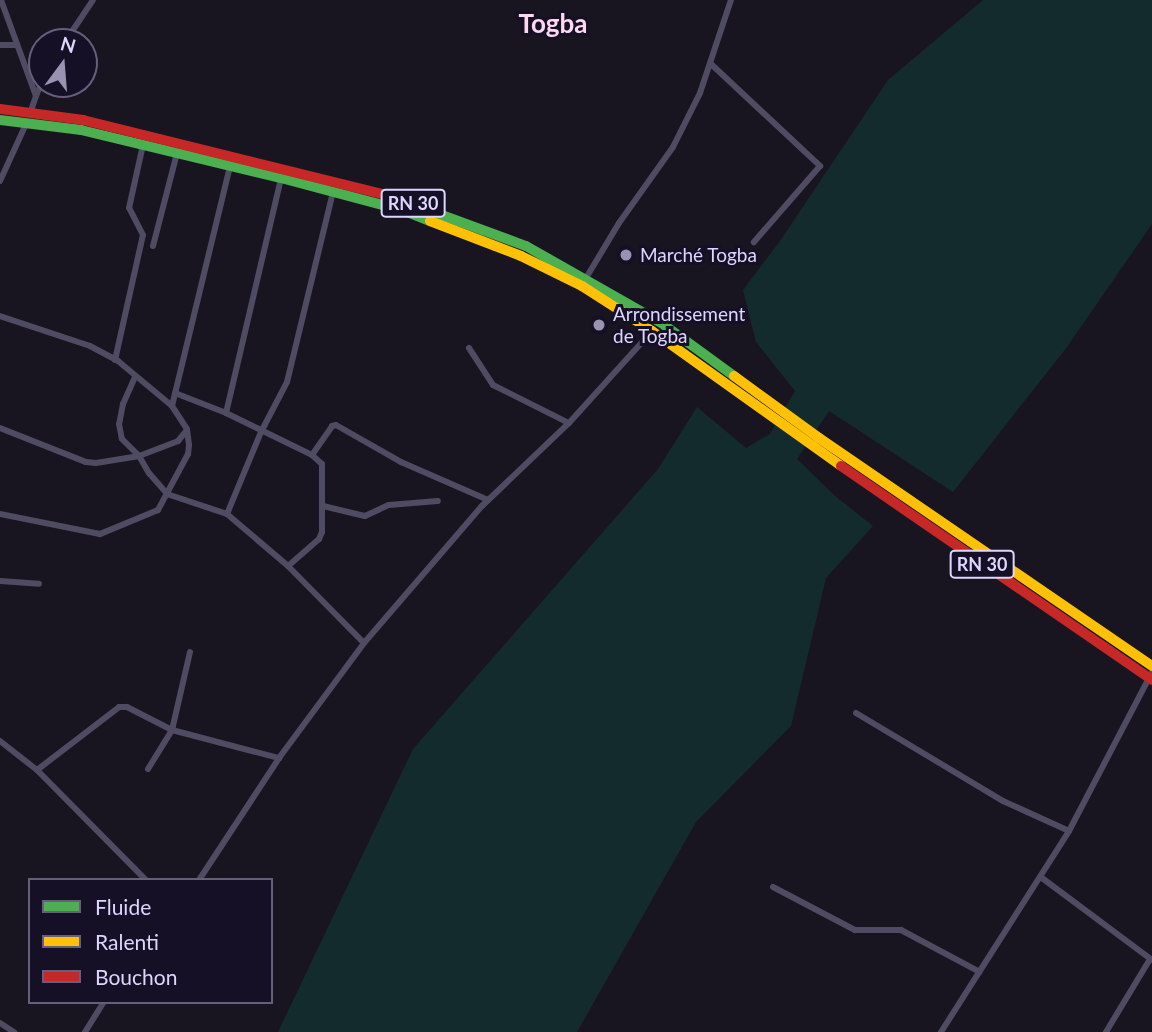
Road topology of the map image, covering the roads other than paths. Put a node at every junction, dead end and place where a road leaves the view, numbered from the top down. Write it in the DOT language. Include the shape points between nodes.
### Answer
graph roads {
  1 [pos="1,0"];
  2 [pos="93,0"];
  3 [pos="731,0"];
  4 [pos="74,28"];
  5 [pos="0,45"];
  6 [pos="15,45"];
  7 [pos="710,63"];
  8 [pos="28,77"];
  9 [pos="35,98"];
  10 [pos="0,108"];
  11 [pos="29,117"];
  12 [pos="0,120"];
  13 [pos="143,145"];
  14 [pos="177,153"];
  15 [pos="230,166"];
  16 [pos="281,178"];
  17 [pos="0,181"];
  18 [pos="333,192"];
  19 [pos="754,242"];
  20 [pos="153,246"];
  21 [pos="584,282"];
  22 [pos="0,316"];
  23 [pos="652,331"];
  24 [pos="469,348"];
  25 [pos="115,360"];
  26 [pos="135,377"];
  27 [pos="174,393"];
  28 [pos="172,406"];
  29 [pos="226,413"];
  30 [pos="777,414"];
  31 [pos="569,423"];
  32 [pos="0,428"];
  33 [pos="187,429"];
  34 [pos="261,432"];
  35 [pos="816,442"];
  36 [pos="312,455"];
  37 [pos="139,456"];
  38 [pos="167,494"];
  39 [pos="488,500"];
  40 [pos="438,501"];
  41 [pos="323,506"];
  42 [pos="0,514"];
  43 [pos="227,514"];
  44 [pos="288,566"];
  45 [pos="0,581"];
  46 [pos="39,584"];
  47 [pos="364,643"];
  48 [pos="190,652"];
  49 [pos="1152,666"];
  50 [pos="1151,677"];
  51 [pos="856,713"];
  52 [pos="172,730"];
  53 [pos="0,741"];
  54 [pos="279,758"];
  55 [pos="148,769"];
  56 [pos="37,770"];
  57 [pos="1069,831"];
  58 [pos="144,878"];
  59 [pos="200,878"];
  60 [pos="1042,878"];
  61 [pos="773,887"];
  62 [pos="1151,959"];
  63 [pos="980,972"];
  64 [pos="103,1004"];
  65 [pos="0,1023"];
  66 [pos="86,1031"];
  67 [pos="14,1032"];
  68 [pos="942,1032"];
  69 [pos="1106,1032"];
  1 -- 6 [label="street"];
  2 -- 4 [label="street"];
  3 -- 7 [label="street"];
  5 -- 6 [label="street"];
  6 -- 8 [label="street"];
  7 -- 19 [label="street" via="820,166"];
  7 -- 21 [label="street" via="674,147"];
  9 -- 11 [label="street"];
  10 -- 11 [label="main road, RN 30 / RN 30"];
  11 -- 12 [label="main road, RN 30"];
  11 -- 13 [label="main road, RN 30"];
  11 -- 17 [label="street"];
  11 -- 21 [label="main road, RN 30 / RN 30" via="146,134 408,201 526,246"];
  13 -- 14 [label="main road, RN 30"];
  13 -- 25 [label="street" via="129,208 143,235"];
  14 -- 15 [label="main road, RN 30"];
  14 -- 20 [label="street"];
  15 -- 16 [label="main road, RN 30"];
  15 -- 27 [label="street"];
  16 -- 18 [label="main road, RN 30"];
  16 -- 29 [label="street"];
  18 -- 21 [label="main road, RN 30" via="465,232"];
  18 -- 34 [label="street" via="287,382"];
  21 -- 23 [label="main road, RN 30"];
  21 -- 30 [label="main road, RN 30 / RN 30" via="660,322"];
  22 -- 25 [label="street" via="90,346"];
  23 -- 30 [label="main road, RN 30"];
  23 -- 31 [label="street"];
  24 -- 31 [label="street" via="493,385"];
  25 -- 26 [label="street"];
  26 -- 28 [label="street"];
  26 -- 37 [label="street" via="119,424 122,439"];
  27 -- 28 [label="street"];
  27 -- 29 [label="street"];
  28 -- 33 [label="street"];
  29 -- 34 [label="street"];
  30 -- 35 [label="main road, RN 30 / RN 30"];
  31 -- 39 [label="street"];
  32 -- 37 [label="street" via="86,462"];
  33 -- 37 [label="street" via="177,440"];
  33 -- 38 [label="street" via="188,454"];
  34 -- 36 [label="street"];
  34 -- 43 [label="street"];
  35 -- 49 [label="main road, RN 30 / RN 30"];
  35 -- 50 [label="main road, RN 30"];
  36 -- 39 [label="street" via="336,425 401,462"];
  36 -- 41 [label="street" via="322,464"];
  37 -- 38 [label="street"];
  38 -- 42 [label="street" via="155,512 100,534"];
  38 -- 43 [label="street"];
  39 -- 47 [label="street"];
  40 -- 41 [label="street" via="389,505 365,516"];
  41 -- 44 [label="street" via="319,539"];
  43 -- 44 [label="street"];
  44 -- 47 [label="street"];
  45 -- 46 [label="street"];
  47 -- 54 [label="street"];
  48 -- 52 [label="street"];
  50 -- 57 [label="street"];
  51 -- 57 [label="street" via="1003,801"];
  52 -- 54 [label="street"];
  52 -- 55 [label="street"];
  52 -- 56 [label="street" via="127,706 113,708"];
  53 -- 56 [label="street"];
  54 -- 59 [label="street"];
  56 -- 58 [label="street"];
  57 -- 60 [label="street"];
  60 -- 62 [label="street"];
  60 -- 63 [label="street"];
  61 -- 63 [label="street" via="855,930 901,930"];
  62 -- 69 [label="street"];
  63 -- 68 [label="street"];
  64 -- 66 [label="street"];
  65 -- 67 [label="street"];
}
